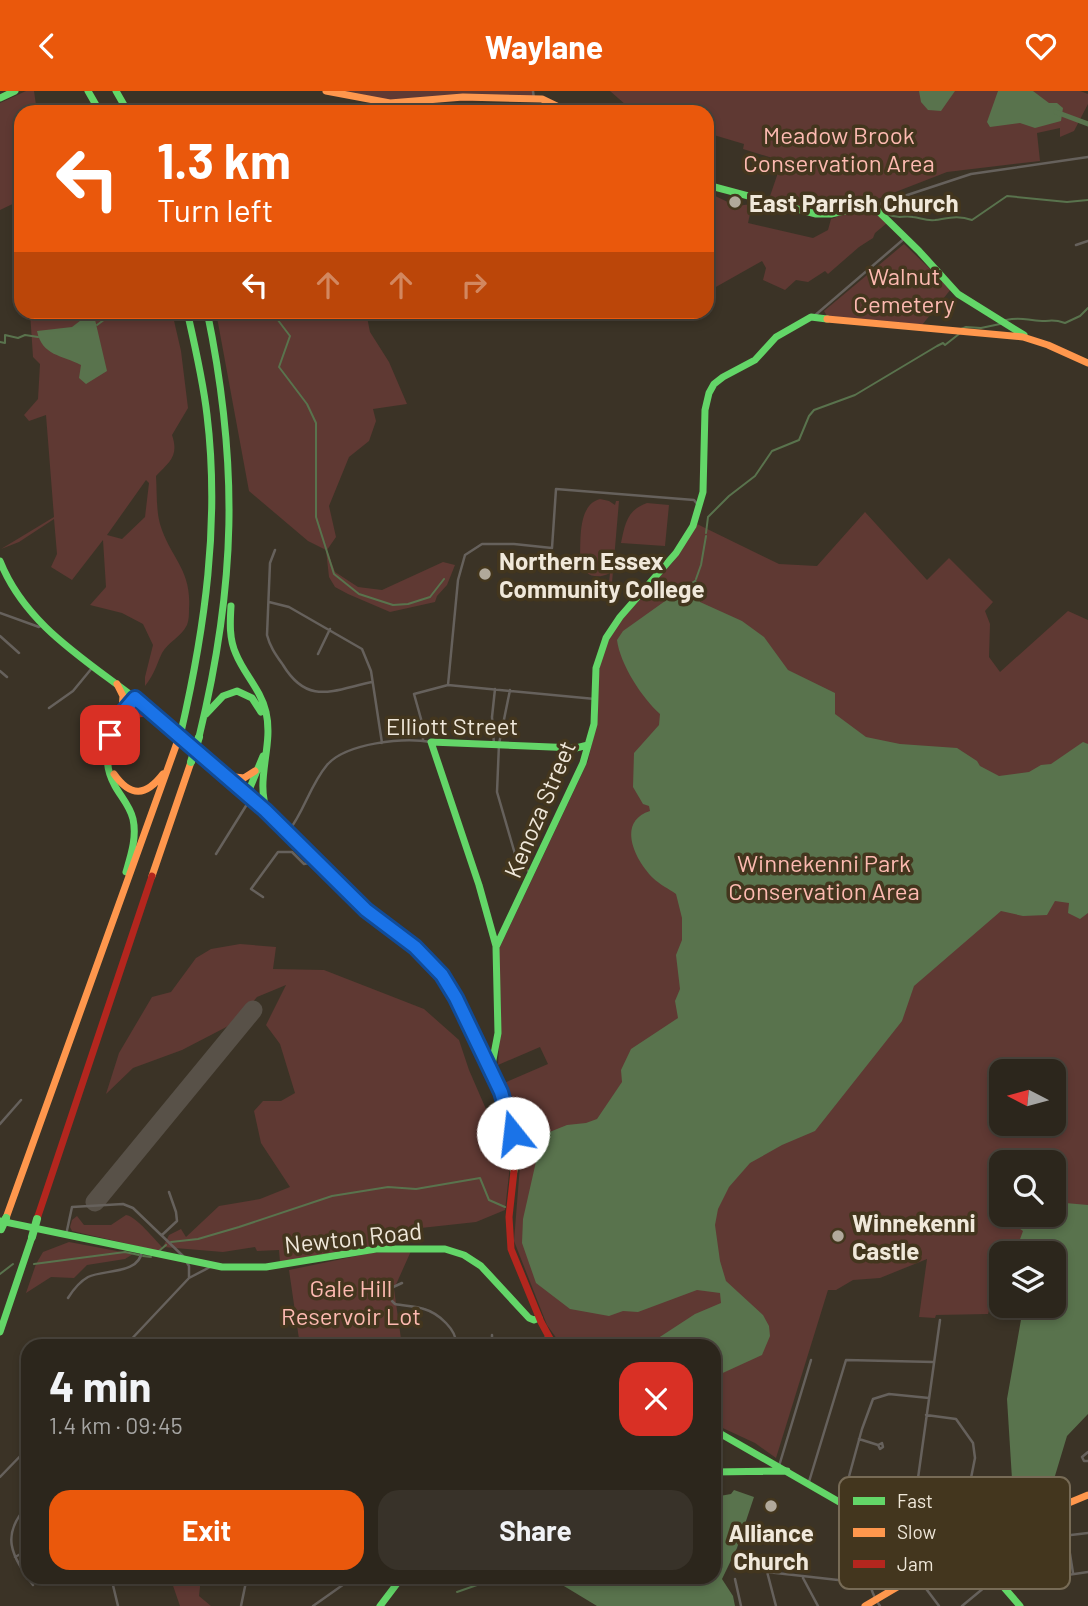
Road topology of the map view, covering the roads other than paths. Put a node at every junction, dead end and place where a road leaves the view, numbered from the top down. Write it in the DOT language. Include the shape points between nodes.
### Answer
graph roads {
  1 [pos="15,91"];
  2 [pos="326,91"];
  3 [pos="335,91"];
  4 [pos="533,95"];
  5 [pos="0,99"];
  6 [pos="377,101"];
  7 [pos="378,105"];
  8 [pos="557,105"];
  9 [pos="1088,157"];
  10 [pos="714,187"];
  11 [pos="887,202"];
  12 [pos="871,207"];
  13 [pos="885,216"];
  14 [pos="905,239"];
  15 [pos="1088,241"];
  16 [pos="1076,245"];
  17 [pos="813,317"];
  18 [pos="189,319"];
  19 [pos="209,319"];
  20 [pos="1030,339"];
  21 [pos="1088,363"];
  22 [pos="699,508"];
  23 [pos="275,550"];
  24 [pos="0,561"];
  25 [pos="230,572"];
  26 [pos="269,602"];
  27 [pos="0,613"];
  28 [pos="43,625"];
  29 [pos="330,629"];
  30 [pos="0,636"];
  31 [pos="19,653"];
  32 [pos="318,654"];
  33 [pos="94,666"];
  34 [pos="0,671"];
  35 [pos="7,677"];
  36 [pos="372,682"];
  37 [pos="117,684"];
  38 [pos="448,685"];
  39 [pos="495,689"];
  40 [pos="510,690"];
  41 [pos="135,698"];
  42 [pos="595,699"];
  43 [pos="49,708"];
  44 [pos="126,714"];
  45 [pos="157,717"];
  46 [pos="205,717"];
  47 [pos="427,741"];
  48 [pos="382,743"];
  49 [pos="497,744"];
  50 [pos="588,745"];
  51 [pos="576,748"];
  52 [pos="173,756"];
  53 [pos="583,763"];
  54 [pos="260,773"];
  55 [pos="226,776"];
  56 [pos="249,796"];
  57 [pos="268,814"];
  58 [pos="288,832"];
  59 [pos="216,854"];
  60 [pos="316,861"];
  61 [pos="532,873"];
  62 [pos="263,897"];
  63 [pos="106,941"];
  64 [pos="496,947"];
  65 [pos="482,1051"];
  66 [pos="494,1051"];
  67 [pos="491,1070"];
  68 [pos="21,1100"];
  69 [pos="0,1124"];
  70 [pos="169,1192"];
  71 [pos="2,1225"];
  72 [pos="66,1235"];
  73 [pos="162,1235"];
  74 [pos="142,1251"];
  75 [pos="186,1261"];
  76 [pos="212,1266"];
  77 [pos="189,1278"];
  78 [pos="402,1283"];
  79 [pos="68,1298"];
  80 [pos="539,1316"];
  81 [pos="940,1319"];
  82 [pos="0,1332"];
  83 [pos="492,1335"];
  84 [pos="548,1336"];
  85 [pos="132,1339"];
  86 [pos="457,1339"];
  87 [pos="492,1339"];
  88 [pos="544,1339"];
  89 [pos="550,1339"];
  90 [pos="811,1360"];
  91 [pos="934,1362"];
  92 [pos="929,1398"];
  93 [pos="926,1415"];
  94 [pos="721,1434"];
  95 [pos="859,1439"];
  96 [pos="878,1445"];
  97 [pos="1088,1452"];
  98 [pos="21,1455"];
  99 [pos="1088,1461"];
  100 [pos="783,1469"];
  101 [pos="721,1472"];
  102 [pos="0,1477"];
  103 [pos="848,1477"];
  104 [pos="917,1477"];
  105 [pos="970,1477"];
  106 [pos="808,1485"];
  107 [pos="1088,1495"];
  108 [pos="1070,1502"];
  109 [pos="839,1503"];
  110 [pos="21,1513"];
  111 [pos="1088,1533"];
  112 [pos="1070,1535"];
  113 [pos="21,1554"];
  114 [pos="1070,1554"];
  115 [pos="15,1557"];
  116 [pos="764,1560"];
  117 [pos="21,1566"];
  118 [pos="767,1572"];
  119 [pos="1088,1572"];
  120 [pos="1070,1574"];
  121 [pos="1073,1574"];
  122 [pos="802,1576"];
  123 [pos="735,1579"];
  124 [pos="838,1580"];
  125 [pos="113,1584"];
  126 [pos="246,1584"];
  127 [pos="344,1584"];
  128 [pos="397,1584"];
  129 [pos="899,1589"];
  130 [pos="927,1589"];
  131 [pos="988,1589"];
  132 [pos="1007,1589"];
  133 [pos="878,1603"];
  134 [pos="1021,1605"];
  135 [pos="118,1606"];
  136 [pos="241,1606"];
  137 [pos="313,1606"];
  138 [pos="380,1606"];
  139 [pos="741,1606"];
  140 [pos="776,1606"];
  141 [pos="818,1606"];
  142 [pos="865,1606"];
  143 [pos="940,1606"];
  144 [pos="962,1606"];
  1 -- 5 [label="main road"];
  2 -- 3 [label="main road"];
  3 -- 6 [label="main road"];
  4 -- 6 [label="main road"];
  4 -- 8 [label="main road"];
  6 -- 7 [label="street"];
  9 -- 11 [label="street" via="971,174"];
  10 -- 12 [label="main road" via="816,214"];
  11 -- 12 [label="street"];
  11 -- 13 [label="street"];
  12 -- 13 [label="main road"];
  13 -- 14 [label="main road"];
  14 -- 17 [label="street"];
  14 -- 20 [label="main road" via="958,294"];
  15 -- 16 [label="street"];
  17 -- 20 [label="main road"];
  17 -- 22 [label="main road, Kenoza Street" via="776,337 755,360 710,389"];
  18 -- 52 [label="main road" via="205,404 213,512 204,624"];
  19 -- 25 [label="main road" via="229,444"];
  20 -- 21 [label="main road"];
  22 -- 38 [label="street" via="694,501 556,489 552,548 482,544 465,555 457,583"];
  22 -- 42 [label="main road, Kenoza Street" via="676,553 612,628 596,668"];
  23 -- 26 [label="street"];
  24 -- 28 [label="main road" via="15,595"];
  25 -- 46 [label="main road"];
  25 -- 54 [label="main road" via="231,641 266,713 268,743"];
  26 -- 29 [label="street" via="281,603"];
  26 -- 36 [label="street" via="268,641 298,685 323,692"];
  27 -- 28 [label="street"];
  28 -- 33 [label="main road"];
  29 -- 32 [label="street"];
  29 -- 36 [label="street" via="362,649"];
  30 -- 31 [label="street"];
  33 -- 37 [label="main road"];
  33 -- 43 [label="street" via="74,691"];
  34 -- 35 [label="street"];
  36 -- 48 [label="street"];
  37 -- 41 [label="main road"];
  37 -- 44 [label="main road"];
  38 -- 39 [label="street"];
  38 -- 47 [label="street" via="414,694"];
  39 -- 40 [label="street"];
  39 -- 49 [label="street" via="492,717"];
  40 -- 42 [label="street"];
  40 -- 49 [label="street"];
  41 -- 44 [label="main road"];
  41 -- 45 [label="main road"];
  42 -- 50 [label="main road, Kenoza Street"];
  44 -- 45 [label="main road"];
  44 -- 52 [label="main road" via="110,752 113,772 124,787 148,790"];
  44 -- 63 [label="main road" via="107,744 107,765 131,811 134,837"];
  45 -- 55 [label="main road"];
  46 -- 54 [label="main road" via="225,694 234,691 252,696 259,704 265,736"];
  46 -- 82 [label="main road, bridge"];
  47 -- 48 [label="street, Elliott Street"];
  47 -- 49 [label="main road, Elliott Street"];
  47 -- 64 [label="main road"];
  48 -- 58 [label="street, Elliott Street" via="349,751 327,765"];
  49 -- 51 [label="main road, Elliott Street"];
  49 -- 61 [label="street" via="499,804 515,854"];
  50 -- 51 [label="main road, Elliott Street"];
  50 -- 53 [label="main road, Kenoza Street"];
  51 -- 53 [label="main road"];
  52 -- 63 [label="main road"];
  53 -- 61 [label="main road, Kenoza Street"];
  54 -- 55 [label="main road" via="244,778"];
  54 -- 56 [label="main road"];
  54 -- 57 [label="main road" via="261,799"];
  55 -- 56 [label="main road"];
  56 -- 57 [label="main road"];
  56 -- 59 [label="street" via="248,805"];
  57 -- 58 [label="main road"];
  58 -- 60 [label="main road"];
  60 -- 62 [label="street" via="306,865 292,852 278,852 251,889"];
  60 -- 65 [label="main road" via="442,975"];
  61 -- 64 [label="main road, Kenoza Street"];
  63 -- 71 [label="main road"];
  64 -- 66 [label="main road, Kenoza Street" via="499,1012"];
  65 -- 66 [label="main road"];
  65 -- 67 [label="main road"];
  66 -- 67 [label="main road, Kenoza Street"];
  67 -- 80 [label="main road" via="508,1110 516,1154 511,1249"];
  68 -- 69 [label="street"];
  70 -- 73 [label="street" via="177,1221"];
  71 -- 72 [label="main road, Newton Road"];
  72 -- 73 [label="street" via="72,1207 124,1204"];
  72 -- 74 [label="main road, Newton Road"];
  73 -- 75 [label="street"];
  74 -- 75 [label="main road, Newton Road"];
  74 -- 79 [label="street" via="135,1263 88,1278"];
  75 -- 76 [label="main road, Newton Road"];
  75 -- 77 [label="street"];
  76 -- 77 [label="street"];
  76 -- 80 [label="main road, Newton Road" via="267,1267 376,1249 438,1247 475,1262 529,1318"];
  77 -- 85 [label="street"];
  78 -- 86 [label="street" via="391,1288 392,1301 431,1311"];
  80 -- 84 [label="main road"];
  81 -- 91 [label="street"];
  83 -- 87 [label="street"];
  84 -- 88 [label="street"];
  84 -- 89 [label="main road"];
  90 -- 100 [label="street"];
  91 -- 92 [label="street"];
  91 -- 106 [label="street" via="846,1360"];
  92 -- 93 [label="street"];
  92 -- 95 [label="street" via="889,1394 873,1399"];
  93 -- 104 [label="street"];
  93 -- 105 [label="street" via="956,1419 973,1443"];
  94 -- 100 [label="main road"];
  95 -- 96 [label="street"];
  95 -- 103 [label="street"];
  97 -- 99 [label="street" via="1082,1457"];
  98 -- 102 [label="street"];
  100 -- 101 [label="main road"];
  100 -- 106 [label="main road"];
  106 -- 109 [label="main road"];
  107 -- 108 [label="main road"];
  110 -- 115 [label="street" via="10,1531"];
  111 -- 112 [label="street"];
  113 -- 115 [label="street"];
  114 -- 121 [label="street"];
  115 -- 117 [label="street"];
  116 -- 118 [label="street"];
  118 -- 122 [label="street"];
  118 -- 140 [label="street"];
  119 -- 121 [label="street"];
  120 -- 121 [label="street"];
  122 -- 124 [label="street"];
  122 -- 141 [label="street"];
  123 -- 139 [label="street"];
  125 -- 135 [label="street"];
  126 -- 136 [label="street"];
  127 -- 137 [label="street"];
  128 -- 138 [label="main road"];
  129 -- 133 [label="main road"];
  130 -- 143 [label="street"];
  131 -- 144 [label="street"];
  132 -- 134 [label="main road"];
  133 -- 142 [label="main road"];
}
